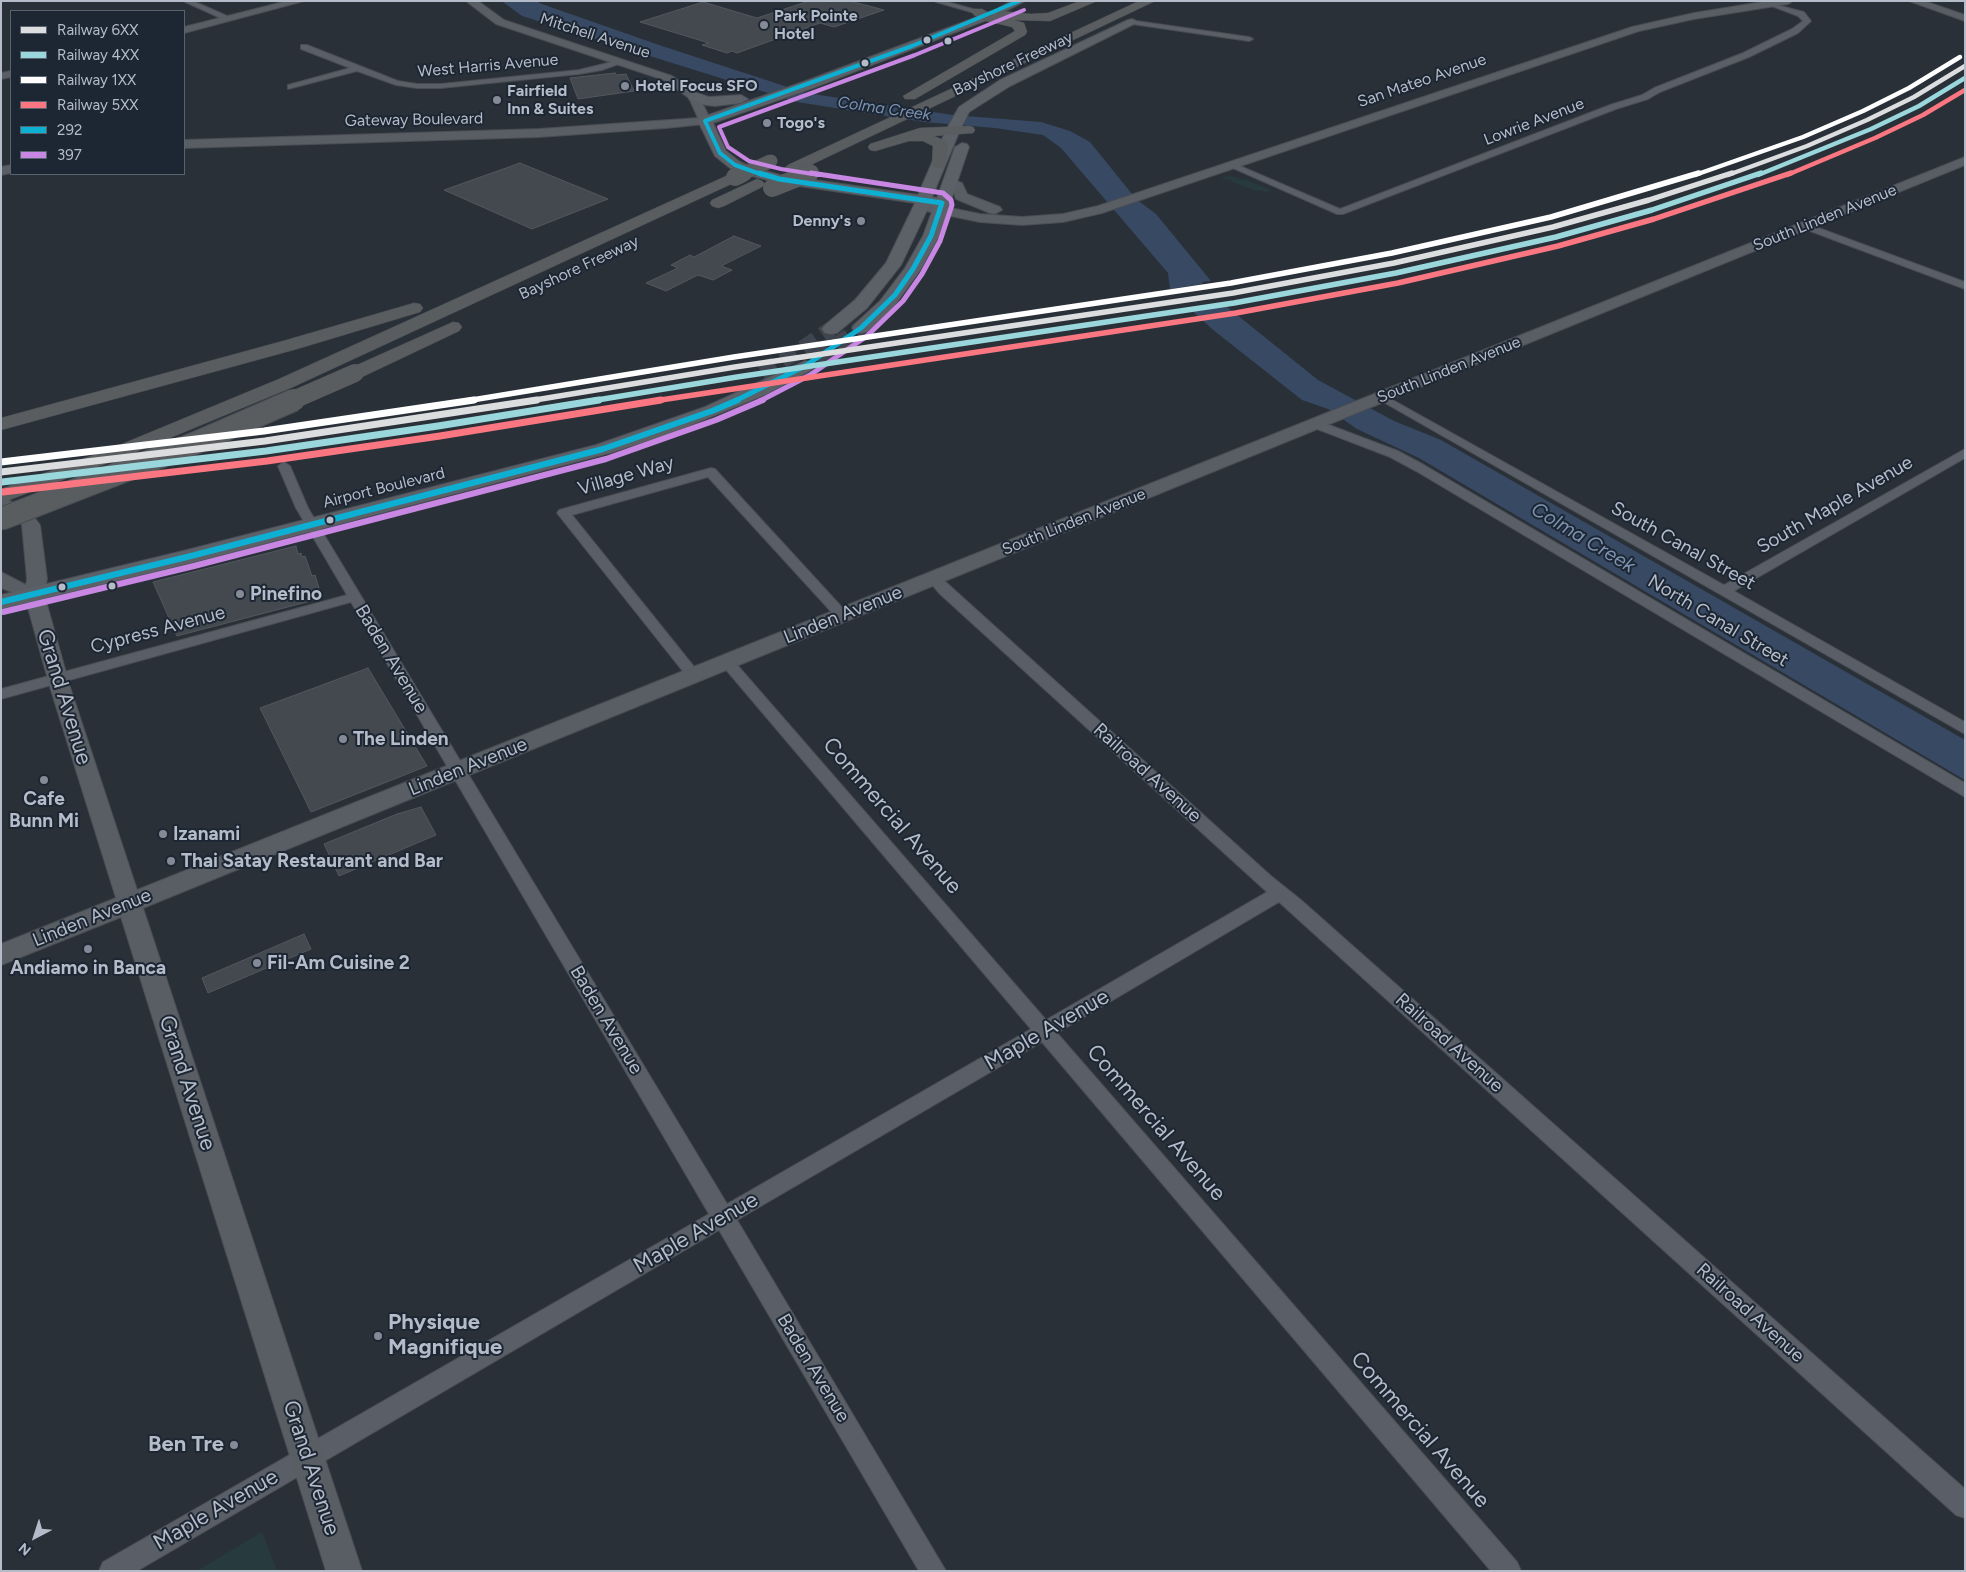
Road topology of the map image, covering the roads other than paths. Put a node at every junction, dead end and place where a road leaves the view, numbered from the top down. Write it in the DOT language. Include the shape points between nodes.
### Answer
graph roads {
  1 [pos="186,1"];
  2 [pos="298,1"];
  3 [pos="471,1"];
  4 [pos="1020,1"];
  5 [pos="1788,1"];
  6 [pos="1914,1"];
  7 [pos="939,2"];
  8 [pos="1771,4"];
  9 [pos="1004,5"];
  10 [pos="1096,5"];
  11 [pos="1153,6"];
  12 [pos="986,14"];
  13 [pos="230,18"];
  14 [pos="1020,18"];
  15 [pos="1965,18"];
  16 [pos="1075,21"];
  17 [pos="1132,22"];
  18 [pos="185,30"];
  19 [pos="1249,39"];
  20 [pos="1030,42"];
  21 [pos="304,47"];
  22 [pos="620,62"];
  23 [pos="358,68"];
  24 [pos="291,87"];
  25 [pos="689,92"];
  26 [pos="745,97"];
  27 [pos="697,118"];
  28 [pos="963,124"];
  29 [pos="185,138"];
  30 [pos="900,138"];
  31 [pos="185,144"];
  32 [pos="775,159"];
  33 [pos="1965,161"];
  34 [pos="939,164"];
  35 [pos="1230,165"];
  36 [pos="806,177"];
  37 [pos="951,183"];
  38 [pos="765,186"];
  39 [pos="852,196"];
  40 [pos="923,203"];
  41 [pos="941,206"];
  42 [pos="704,212"];
  43 [pos="1009,212"];
  44 [pos="1071,215"];
  45 [pos="980,218"];
  46 [pos="1805,226"];
  47 [pos="931,236"];
  48 [pos="906,240"];
  49 [pos="504,279"];
  50 [pos="1965,286"];
  51 [pos="469,320"];
  52 [pos="861,328"];
  53 [pos="831,329"];
  54 [pos="805,366"];
  55 [pos="761,372"];
  56 [pos="1377,399"];
  57 [pos="1323,421"];
  58 [pos="1,424"];
  59 [pos="1965,452"];
  60 [pos="284,466"];
  61 [pos="1,497"];
  62 [pos="1,502"];
  63 [pos="307,516"];
  64 [pos="1,519"];
  65 [pos="934,579"];
  66 [pos="36,586"];
  67 [pos="3,588"];
  68 [pos="1724,591"];
  69 [pos="355,597"];
  70 [pos="842,615"];
  71 [pos="727,662"];
  72 [pos="694,676"];
  73 [pos="57,679"];
  74 [pos="1,694"];
  75 [pos="1965,729"];
  76 [pos="457,769"];
  77 [pos="1965,791"];
  78 [pos="1280,893"];
  79 [pos="129,903"];
  80 [pos="1,955"];
  81 [pos="1044,1031"];
  82 [pos="723,1217"];
  83 [pos="307,1457"];
  84 [pos="1965,1506"];
  85 [pos="112,1571"];
  86 [pos="344,1571"];
  87 [pos="934,1571"];
  88 [pos="1508,1571"];
  1 -- 13 [label="street"];
  2 -- 13 [label="main road"];
  3 -- 22 [label="main road, Mitchell Avenue" via="500,22"];
  4 -- 9 [label="main road"];
  5 -- 8 [label="main road, San Mateo Avenue"];
  6 -- 15 [label="main road"];
  7 -- 12 [label="street"];
  8 -- 35 [label="main road, San Mateo Avenue" via="1694,16 1611,37"];
  8 -- 35 [label="street, Lowrie Avenue" via="1801,14 1807,21 1795,31 1746,55 1645,97 1340,212"];
  9 -- 12 [label="main road"];
  9 -- 12 [label="main road"];
  9 -- 14 [label="highway"];
  10 -- 14 [label="highway" via="1057,16"];
  10 -- 16 [label="highway, Bayshore Freeway"];
  11 -- 17 [label="highway"];
  11 -- 38 [label="highway, Bayshore Freeway" via="928,104 793,168"];
  12 -- 14 [label="highway"];
  12 -- 20 [label="highway, Bayshore Freeway" via="1016,24 1022,32 898,102"];
  12 -- 26 [label="main road"];
  12 -- 27 [label="main road" via="808,85"];
  13 -- 18 [label="main road"];
  17 -- 19 [label="street"];
  17 -- 28 [label="main road" via="987,94"];
  21 -- 23 [label="street, West Harris Avenue"];
  22 -- 23 [label="street, West Harris Avenue" via="579,72 430,87 396,83"];
  22 -- 25 [label="main road, Mitchell Avenue" via="657,74"];
  23 -- 24 [label="street"];
  25 -- 26 [label="main road" via="715,102"];
  25 -- 27 [label="main road"];
  26 -- 27 [label="main road"];
  27 -- 29 [label="main road, Gateway Boulevard"];
  27 -- 31 [label="main road, Gateway Boulevard" via="530,134"];
  27 -- 36 [label="main road" via="716,147 735,165 761,175"];
  27 -- 39 [label="main road" via="707,155 735,174 785,187"];
  28 -- 30 [label="highway"];
  28 -- 34 [label="main road"];
  28 -- 37 [label="main road"];
  30 -- 34 [label="highway" via="925,137 938,141 942,147"];
  30 -- 36 [label="highway"];
  32 -- 49 [label="highway, Bayshore Freeway, bridge" via="550,262"];
  33 -- 46 [label="main road, South Linden Avenue"];
  34 -- 36 [label="main road" via="894,182 865,184"];
  34 -- 40 [label="main road"];
  35 -- 44 [label="main road, San Mateo Avenue" via="1109,206"];
  36 -- 38 [label="highway, bridge"];
  36 -- 40 [label="main road"];
  37 -- 41 [label="main road"];
  37 -- 43 [label="main road" via="958,186 961,196 968,200"];
  38 -- 42 [label="highway" via="733,206"];
  39 -- 40 [label="main road"];
  39 -- 48 [label="main road" via="901,212 909,224"];
  40 -- 41 [label="main road"];
  40 -- 48 [label="main road"];
  41 -- 43 [label="main road, San Mateo Avenue"];
  41 -- 45 [label="main road, San Mateo Avenue"];
  41 -- 47 [label="main road"];
  43 -- 44 [label="main road, San Mateo Avenue"];
  44 -- 45 [label="main road, San Mateo Avenue" via="1036,221"];
  45 -- 47 [label="main road" via="952,221"];
  46 -- 50 [label="street"];
  46 -- 56 [label="main road, South Linden Avenue"];
  47 -- 52 [label="main road" via="905,282"];
  48 -- 53 [label="main road" via="883,279 861,304"];
  49 -- 58 [label="highway" via="369,323"];
  49 -- 61 [label="highway, Bayshore Freeway" via="286,383"];
  51 -- 64 [label="highway, bridge" via="193,444"];
  54 -- 63 [label="main road, Airport Boulevard" via="736,402 632,440"];
  55 -- 63 [label="main road, Airport Boulevard" via="697,402 622,428"];
  56 -- 57 [label="main road, South Linden Avenue"];
  56 -- 68 [label="street, South Canal Street"];
  57 -- 65 [label="main road, South Linden Avenue"];
  57 -- 77 [label="street, North Canal Street" via="1420,468"];
  59 -- 68 [label="street, South Maple Avenue"];
  60 -- 63 [label="street, Baden Avenue"];
  62 -- 66 [label="main road, Grand Avenue" via="22,513 31,525"];
  63 -- 66 [label="main road, Airport Boulevard"];
  63 -- 69 [label="street, Baden Avenue"];
  65 -- 70 [label="main road, Linden Avenue"];
  65 -- 78 [label="street, Railroad Avenue"];
  66 -- 67 [label="main road, Airport Boulevard"];
  66 -- 73 [label="main road, Grand Avenue"];
  68 -- 75 [label="street, South Canal Street"];
  69 -- 73 [label="street, Cypress Avenue"];
  69 -- 76 [label="street, Baden Avenue"];
  70 -- 71 [label="main road, Linden Avenue"];
  70 -- 72 [label="street, Village Way" via="711,472 564,513"];
  71 -- 72 [label="main road, Linden Avenue"];
  71 -- 81 [label="street, Commercial Avenue"];
  72 -- 76 [label="main road, Linden Avenue"];
  73 -- 74 [label="street, Cypress Avenue"];
  73 -- 79 [label="main road, Grand Avenue"];
  76 -- 79 [label="main road, Linden Avenue"];
  76 -- 82 [label="street, Baden Avenue"];
  78 -- 81 [label="street, Maple Avenue"];
  78 -- 84 [label="street, Railroad Avenue"];
  79 -- 80 [label="main road, Linden Avenue"];
  79 -- 83 [label="main road, Grand Avenue"];
  81 -- 82 [label="street, Maple Avenue"];
  81 -- 88 [label="street, Commercial Avenue"];
  82 -- 83 [label="street, Maple Avenue"];
  82 -- 87 [label="street, Baden Avenue"];
  83 -- 85 [label="street, Maple Avenue"];
  83 -- 86 [label="main road, Grand Avenue"];
}
